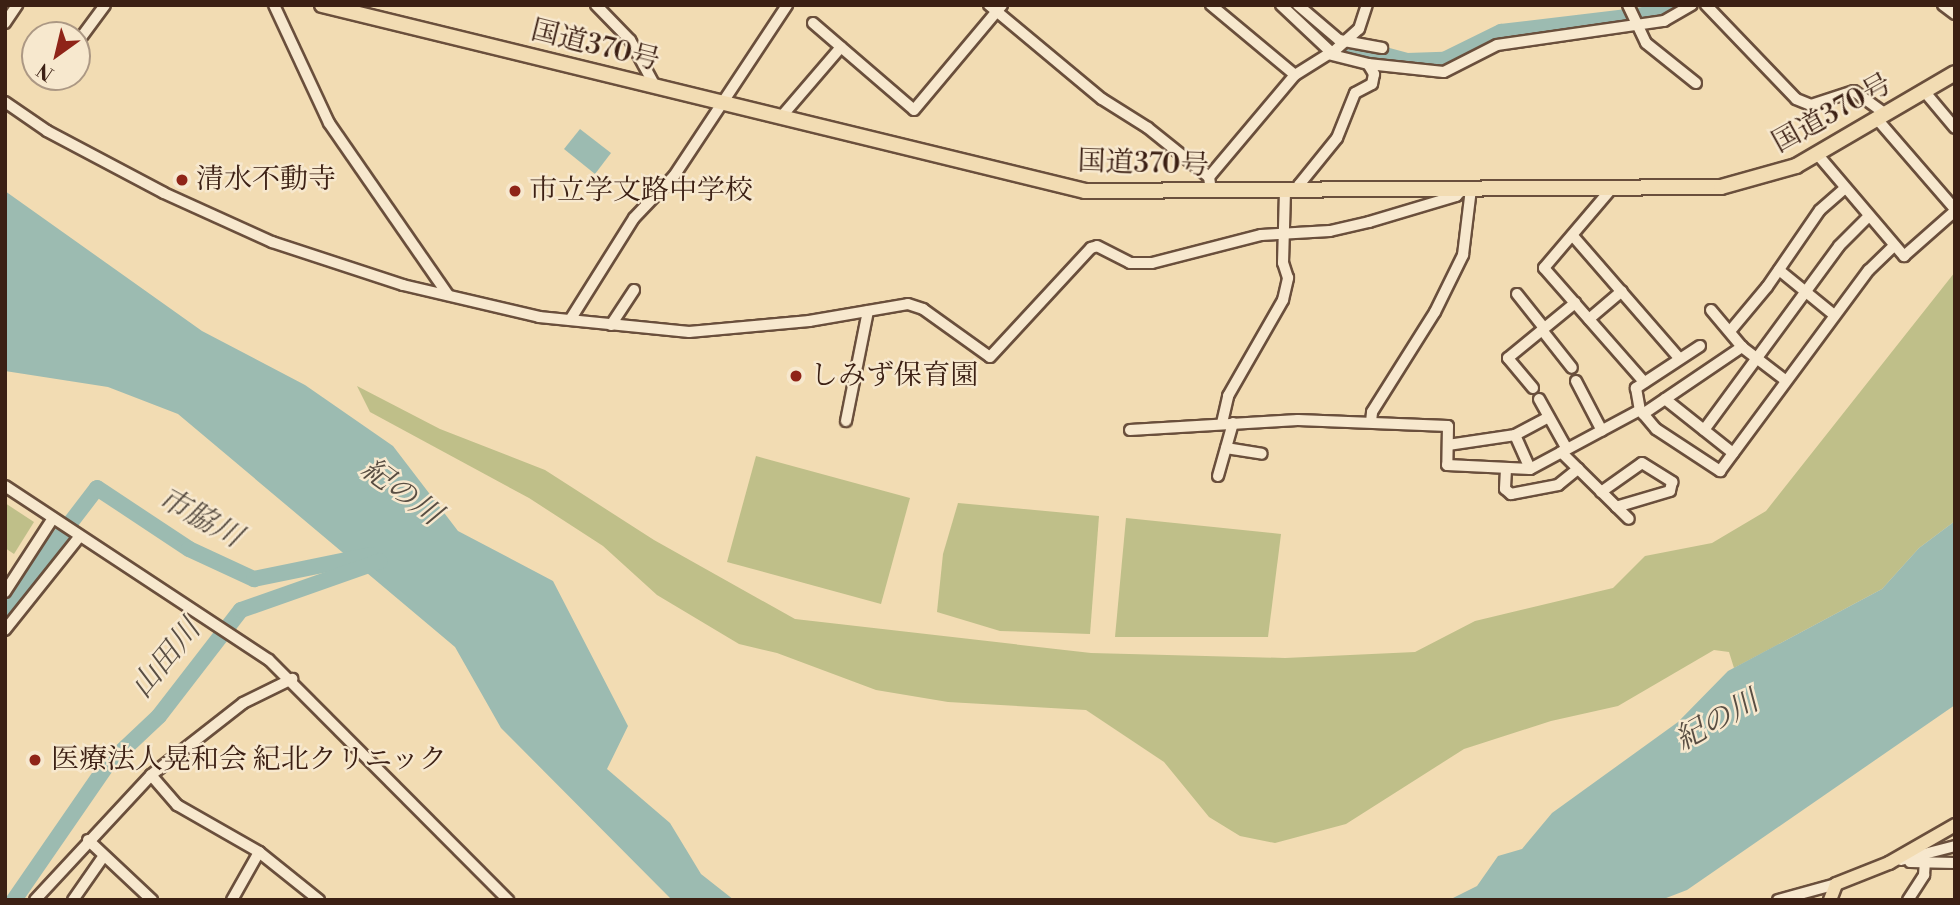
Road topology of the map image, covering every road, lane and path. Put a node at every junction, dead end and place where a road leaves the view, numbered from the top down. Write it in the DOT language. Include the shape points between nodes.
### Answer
graph roads {
  1 [pos="17,5"];
  2 [pos="105,5"];
  3 [pos="274,5"];
  4 [pos="322,5"];
  5 [pos="596,5"];
  6 [pos="787,5"];
  7 [pos="1211,5"];
  8 [pos="1281,5"];
  9 [pos="1298,5"];
  10 [pos="1367,5"];
  11 [pos="1628,5"];
  12 [pos="1692,5"];
  13 [pos="1706,5"];
  14 [pos="1943,5"];
  15 [pos="996,7"];
  16 [pos="1955,13"];
  17 [pos="5,23"];
  18 [pos="813,23"];
  19 [pos="91,24"];
  20 [pos="1639,25"];
  21 [pos="841,47"];
  22 [pos="1338,47"];
  23 [pos="1382,48"];
  24 [pos="1368,64"];
  25 [pos="1955,73"];
  26 [pos="1295,75"];
  27 [pos="1696,83"];
  28 [pos="655,86"];
  29 [pos="1924,91"];
  30 [pos="5,103"];
  31 [pos="722,103"];
  32 [pos="1882,116"];
  33 [pos="782,117"];
  34 [pos="1955,128"];
  35 [pos="1818,155"];
  36 [pos="1210,184"];
  37 [pos="1612,188"];
  38 [pos="1845,188"];
  39 [pos="1467,189"];
  40 [pos="1291,192"];
  41 [pos="1955,210"];
  42 [pos="1869,216"];
  43 [pos="1284,233"];
  44 [pos="1573,236"];
  45 [pos="1894,246"];
  46 [pos="1779,270"];
  47 [pos="634,290"];
  48 [pos="1622,291"];
  49 [pos="1807,292"];
  50 [pos="1517,294"];
  51 [pos="448,295"];
  52 [pos="1536,301"];
  53 [pos="1575,303"];
  54 [pos="1528,308"];
  55 [pos="1711,310"];
  56 [pos="868,311"];
  57 [pos="1834,315"];
  58 [pos="1589,319"];
  59 [pos="570,320"];
  60 [pos="611,325"];
  61 [pos="1543,329"];
  62 [pos="1731,330"];
  63 [pos="1700,346"];
  64 [pos="1742,347"];
  65 [pos="1678,357"];
  66 [pos="1757,359"];
  67 [pos="1572,368"];
  68 [pos="1786,380"];
  69 [pos="1576,381"];
  70 [pos="1644,382"];
  71 [pos="1533,388"];
  72 [pos="1539,398"];
  73 [pos="1665,399"];
  74 [pos="1642,412"];
  75 [pos="1549,417"];
  76 [pos="846,421"];
  77 [pos="1371,422"];
  78 [pos="1228,423"];
  79 [pos="1130,430"];
  80 [pos="1704,430"];
  81 [pos="1602,431"];
  82 [pos="1515,435"];
  83 [pos="1448,445"];
  84 [pos="1226,448"];
  85 [pos="1564,450"];
  86 [pos="1733,453"];
  87 [pos="1262,454"];
  88 [pos="1506,469"];
  89 [pos="1530,469"];
  90 [pos="1578,469"];
  91 [pos="1218,476"];
  92 [pos="5,486"];
  93 [pos="1601,492"];
  94 [pos="1616,507"];
  95 [pos="53,518"];
  96 [pos="1629,519"];
  97 [pos="80,536"];
  98 [pos="5,592"];
  99 [pos="5,630"];
  100 [pos="292,679"];
  101 [pos="151,775"];
  102 [pos="1955,825"];
  103 [pos="88,840"];
  104 [pos="1955,846"];
  105 [pos="259,852"];
  106 [pos="103,856"];
  107 [pos="1924,860"];
  108 [pos="1889,863"];
  109 [pos="1955,863"];
  110 [pos="1836,884"];
  111 [pos="35,900"];
  112 [pos="73,900"];
  113 [pos="152,900"];
  114 [pos="233,900"];
  115 [pos="319,900"];
  116 [pos="508,900"];
  117 [pos="1778,900"];
  118 [pos="1830,900"];
  119 [pos="1908,900"];
  1 -- 17 [label="street"];
  2 -- 19 [label="street"];
  3 -- 51 [label="street" via="329,123"];
  4 -- 28 [label="highway, 国道370号"];
  5 -- 28 [label="street" via="630,40"];
  6 -- 31 [label="street"];
  7 -- 26 [label="street"];
  8 -- 22 [label="street"];
  9 -- 22 [label="street"];
  10 -- 22 [label="street" via="1359,29"];
  11 -- 20 [label="street"];
  12 -- 20 [label="street" via="1677,17"];
  13 -- 32 [label="street" via="1796,99 1811,106 1854,91"];
  14 -- 16 [label="street"];
  15 -- 21 [label="street" via="914,110"];
  15 -- 36 [label="street" via="1102,99 1148,128"];
  18 -- 21 [label="street"];
  20 -- 24 [label="street" via="1497,45 1444,72"];
  20 -- 27 [label="street" via="1646,43"];
  21 -- 33 [label="street"];
  22 -- 23 [label="street"];
  22 -- 24 [label="street"];
  22 -- 26 [label="street"];
  24 -- 40 [label="street" via="1374,80 1355,93 1337,138"];
  25 -- 29 [label="highway, 国道370号"];
  26 -- 36 [label="street"];
  28 -- 31 [label="highway, 国道370号"];
  29 -- 32 [label="highway, 国道370号"];
  29 -- 34 [label="street"];
  30 -- 51 [label="street" via="77,147 272,242 351,271"];
  31 -- 33 [label="highway, 国道370号"];
  31 -- 59 [label="street" via="674,176 634,218"];
  32 -- 35 [label="highway, 国道370号"];
  32 -- 41 [label="street"];
  33 -- 36 [label="highway, 国道370号" via="1085,191"];
  35 -- 37 [label="highway, 国道370号" via="1755,181 1721,187"];
  35 -- 38 [label="street"];
  36 -- 40 [label="highway, 国道370号"];
  37 -- 39 [label="highway, 国道370号"];
  37 -- 44 [label="street"];
  38 -- 42 [label="street"];
  38 -- 46 [label="street" via="1820,210"];
  39 -- 40 [label="highway, 国道370号"];
  39 -- 43 [label="street" via="1369,222"];
  39 -- 77 [label="street" via="1463,255 1435,312 1372,412"];
  40 -- 43 [label="street"];
  41 -- 45 [label="street" via="1905,256"];
  42 -- 45 [label="street"];
  42 -- 49 [label="street" via="1839,246"];
  43 -- 56 [label="street" via="1142,264 1091,248 990,357 916,305"];
  43 -- 78 [label="street" via="1288,278 1283,300 1228,396"];
  44 -- 48 [label="street"];
  44 -- 53 [label="street" via="1544,268"];
  45 -- 57 [label="street"];
  46 -- 49 [label="street"];
  46 -- 62 [label="street"];
  47 -- 60 [label="street"];
  48 -- 58 [label="street"];
  48 -- 65 [label="street"];
  49 -- 57 [label="street"];
  49 -- 66 [label="street"];
  50 -- 54 [label="street"];
  51 -- 59 [label="street"];
  52 -- 54 [label="street"];
  53 -- 58 [label="street"];
  53 -- 61 [label="street"];
  54 -- 61 [label="street"];
  55 -- 62 [label="street"];
  56 -- 60 [label="street" via="689,332"];
  56 -- 76 [label="street"];
  57 -- 68 [label="street"];
  58 -- 70 [label="street"];
  59 -- 60 [label="street"];
  61 -- 67 [label="street"];
  61 -- 71 [label="street" via="1508,358"];
  62 -- 64 [label="street"];
  63 -- 65 [label="street"];
  64 -- 66 [label="street"];
  64 -- 73 [label="street"];
  65 -- 70 [label="street"];
  66 -- 68 [label="street"];
  66 -- 80 [label="street"];
  68 -- 86 [label="street"];
  69 -- 81 [label="street"];
  70 -- 74 [label="street" via="1636,388"];
  72 -- 75 [label="street"];
  73 -- 74 [label="street"];
  73 -- 80 [label="street"];
  74 -- 81 [label="street"];
  74 -- 86 [label="street" via="1656,429 1720,471"];
  75 -- 82 [label="street"];
  75 -- 85 [label="street"];
  77 -- 78 [label="street"];
  77 -- 83 [label="street" via="1448,426"];
  78 -- 79 [label="street"];
  78 -- 84 [label="street"];
  80 -- 86 [label="street"];
  81 -- 85 [label="street"];
  82 -- 83 [label="street"];
  82 -- 89 [label="street"];
  83 -- 88 [label="street" via="1447,465"];
  84 -- 87 [label="street"];
  84 -- 91 [label="street"];
  85 -- 89 [label="street"];
  85 -- 90 [label="street"];
  88 -- 89 [label="street"];
  88 -- 90 [label="street" via="1505,489 1511,494 1558,485"];
  90 -- 93 [label="street"];
  92 -- 95 [label="street"];
  93 -- 94 [label="street"];
  93 -- 94 [label="street" via="1642,463 1672,482 1670,491"];
  94 -- 96 [label="street"];
  95 -- 97 [label="street"];
  95 -- 98 [label="street"];
  97 -- 99 [label="street"];
  97 -- 100 [label="street"];
  100 -- 101 [label="street" via="243,703"];
  100 -- 116 [label="street"];
  101 -- 103 [label="street"];
  101 -- 105 [label="street" via="177,805"];
  102 -- 108 [label="main road"];
  103 -- 106 [label="street"];
  103 -- 111 [label="street"];
  104 -- 108 [label="street"];
  105 -- 114 [label="street"];
  105 -- 115 [label="street"];
  106 -- 112 [label="street"];
  106 -- 113 [label="street"];
  107 -- 108 [label="street"];
  107 -- 109 [label="street"];
  107 -- 119 [label="street" via="1924,876"];
  108 -- 110 [label="main road"];
  110 -- 117 [label="street"];
  110 -- 118 [label="main road"];
}
